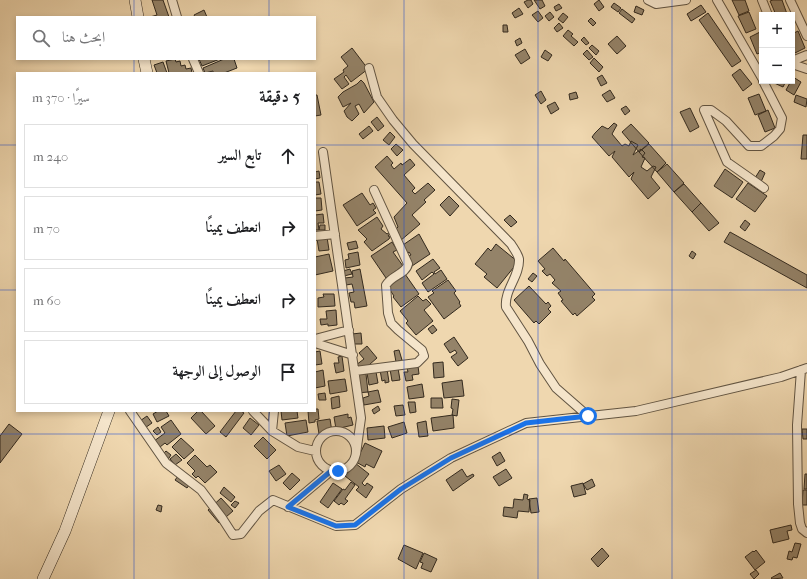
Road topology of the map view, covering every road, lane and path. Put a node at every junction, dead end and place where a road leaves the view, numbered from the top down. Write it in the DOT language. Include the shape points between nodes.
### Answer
graph roads {
  1 [pos="134,0"];
  2 [pos="172,0"];
  3 [pos="648,0"];
  4 [pos="686,0"];
  5 [pos="717,0"];
  6 [pos="762,0"];
  7 [pos="790,0"];
  8 [pos="767,12"];
  9 [pos="138,16"];
  10 [pos="177,16"];
  11 [pos="807,36"];
  12 [pos="807,55"];
  13 [pos="144,60"];
  14 [pos="193,60"];
  15 [pos="795,60"];
  16 [pos="795,65"];
  17 [pos="369,68"];
  18 [pos="807,69"];
  19 [pos="759,71"];
  20 [pos="146,72"];
  21 [pos="199,72"];
  22 [pos="765,84"];
  23 [pos="323,152"];
  24 [pos="764,188"];
  25 [pos="374,190"];
  26 [pos="335,234"];
  27 [pos="316,236"];
  28 [pos="348,330"];
  29 [pos="316,339"];
  30 [pos="316,343"];
  31 [pos="353,355"];
  32 [pos="804,369"];
  33 [pos="355,371"];
  34 [pos="109,412"];
  35 [pos="131,412"];
  36 [pos="254,412"];
  37 [pos="274,412"];
  38 [pos="588,416"];
  39 [pos="272,431"];
  40 [pos="315,450"];
  41 [pos="356,454"];
  42 [pos="331,471"];
  43 [pos="288,507"];
  44 [pos="807,533"];
  45 [pos="43,579"];
  1 -- 9 [label="street"];
  2 -- 10 [label="street"];
  3 -- 4 [label="street" via="656,4"];
  5 -- 19 [label="street"];
  6 -- 8 [label="street"];
  7 -- 11 [label="street"];
  12 -- 15 [label="street"];
  13 -- 20 [label="street"];
  14 -- 21 [label="street"];
  16 -- 18 [label="street"];
  17 -- 38 [label="street" via="377,97 393,120 413,144 512,244 519,257 518,268 505,300 506,307 556,388"];
  22 -- 24 [label="street" via="782,118 780,129 761,146 749,146 726,121 711,110 704,110 727,162"];
  23 -- 26 [label="street"];
  25 -- 33 [label="street" via="408,264 406,270 386,285 388,313 395,327 422,350 424,356 417,363"];
  26 -- 27 [label="street"];
  26 -- 28 [label="street"];
  28 -- 29 [label="street"];
  28 -- 31 [label="street"];
  30 -- 31 [label="street"];
  31 -- 33 [label="street"];
  32 -- 38 [label="street" via="781,377 636,411"];
  32 -- 44 [label="street" via="796,424 798,504 800,523"];
  33 -- 41 [label="street" via="361,418"];
  34 -- 45 [label="street" via="65,531"];
  35 -- 43 [label="street" via="166,463 200,490 233,535 241,534 259,511 273,500"];
  36 -- 39 [label="street"];
  37 -- 39 [label="street"];
  38 -- 43 [label="street" via="526,423 458,455 401,489 355,525 336,526"];
  39 -- 40 [label="street" via="298,446"];
  40 -- 41 [label="street" via="320,438 338,430 354,441"];
  40 -- 42 [label="street" via="320,463"];
  41 -- 42 [label="street" via="350,466 344,470"];
  42 -- 43 [label="street"];
}
